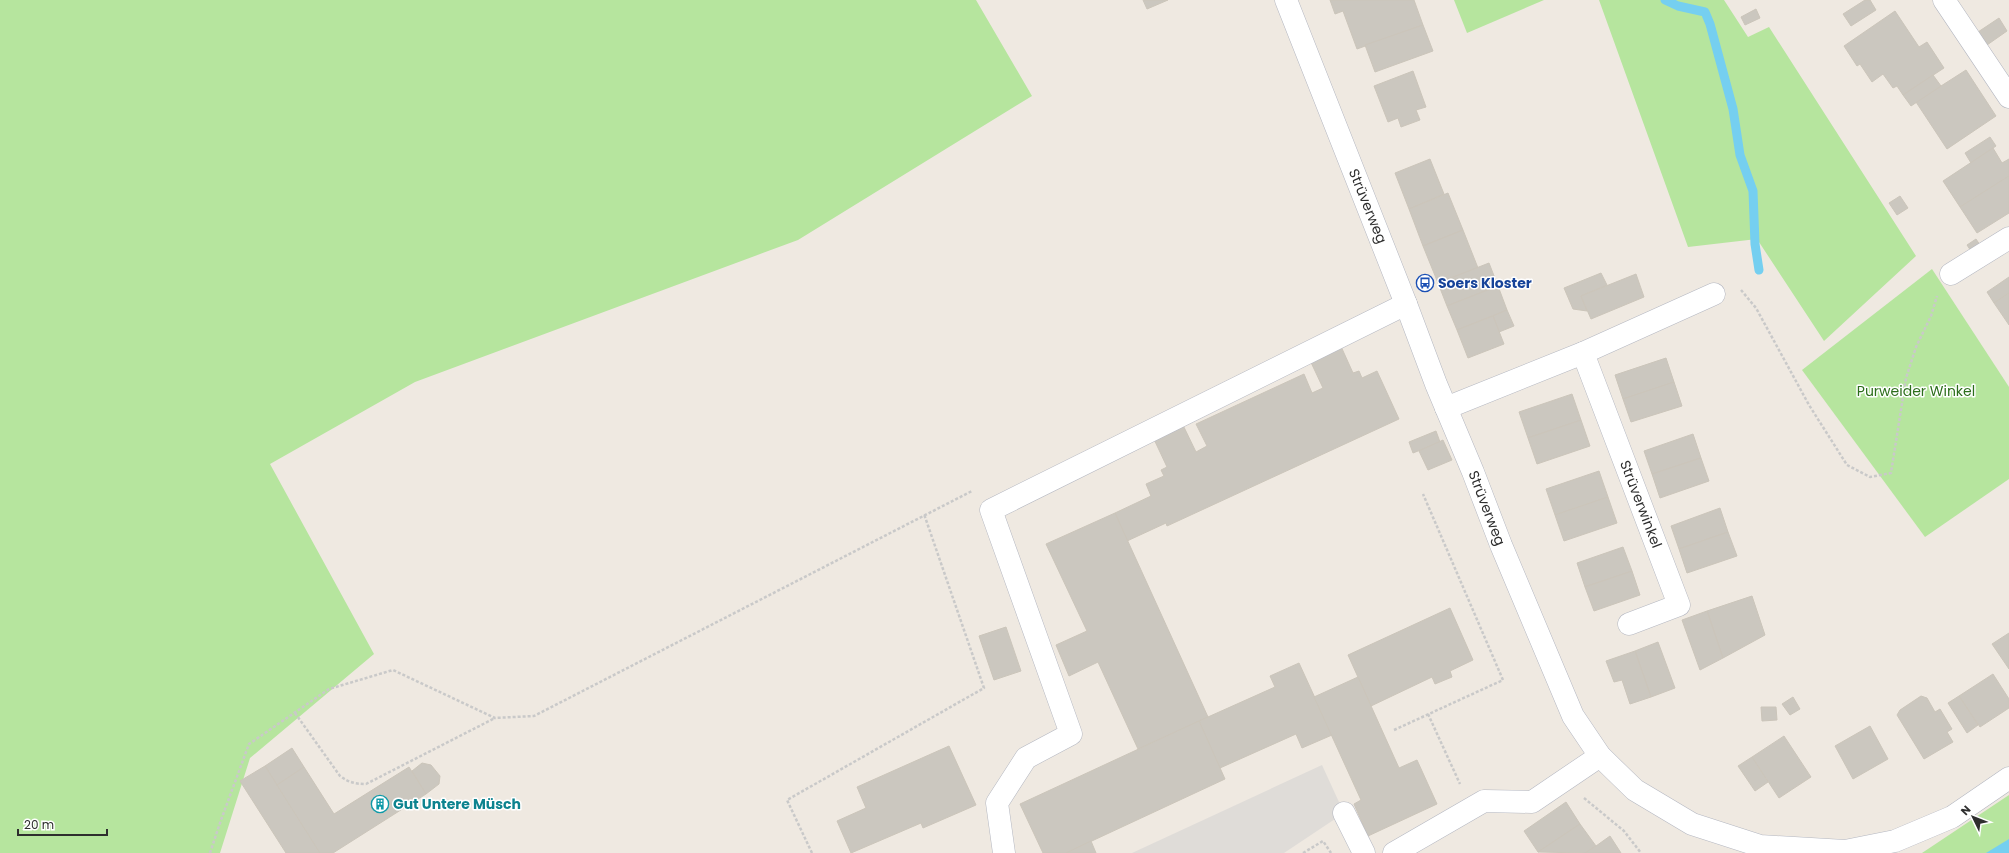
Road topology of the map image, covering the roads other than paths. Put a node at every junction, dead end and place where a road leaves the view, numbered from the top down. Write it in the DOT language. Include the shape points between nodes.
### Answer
graph roads {
  1 [pos="1286,0"];
  2 [pos="1944,0"];
  3 [pos="2009,97"];
  4 [pos="2009,238"];
  5 [pos="1951,274"];
  6 [pos="1714,294"];
  7 [pos="1406,304"];
  8 [pos="1583,353"];
  9 [pos="1446,408"];
  10 [pos="1629,624"];
  11 [pos="1600,756"];
  12 [pos="2009,778"];
  13 [pos="1344,813"];
  14 [pos="1845,852"];
  15 [pos="1004,853"];
  16 [pos="1364,853"];
  17 [pos="1394,853"];
  1 -- 7 [label="street, Strüverweg"];
  2 -- 3 [label="street"];
  4 -- 5 [label="street"];
  6 -- 8 [label="street"];
  7 -- 9 [label="street, Strüverweg"];
  7 -- 15 [label="street" via="991,510 1071,734 1026,758 997,803"];
  8 -- 9 [label="street"];
  8 -- 10 [label="street, Strüverwinkel" via="1679,605"];
  9 -- 11 [label="street, Strüverweg" via="1573,716"];
  11 -- 14 [label="street, Strüverweg" via="1635,790 1692,824 1760,846"];
  11 -- 17 [label="street" via="1532,802 1484,801"];
  12 -- 14 [label="street, Strüverweg" via="1952,817 1895,841"];
  13 -- 16 [label="street"];
}
